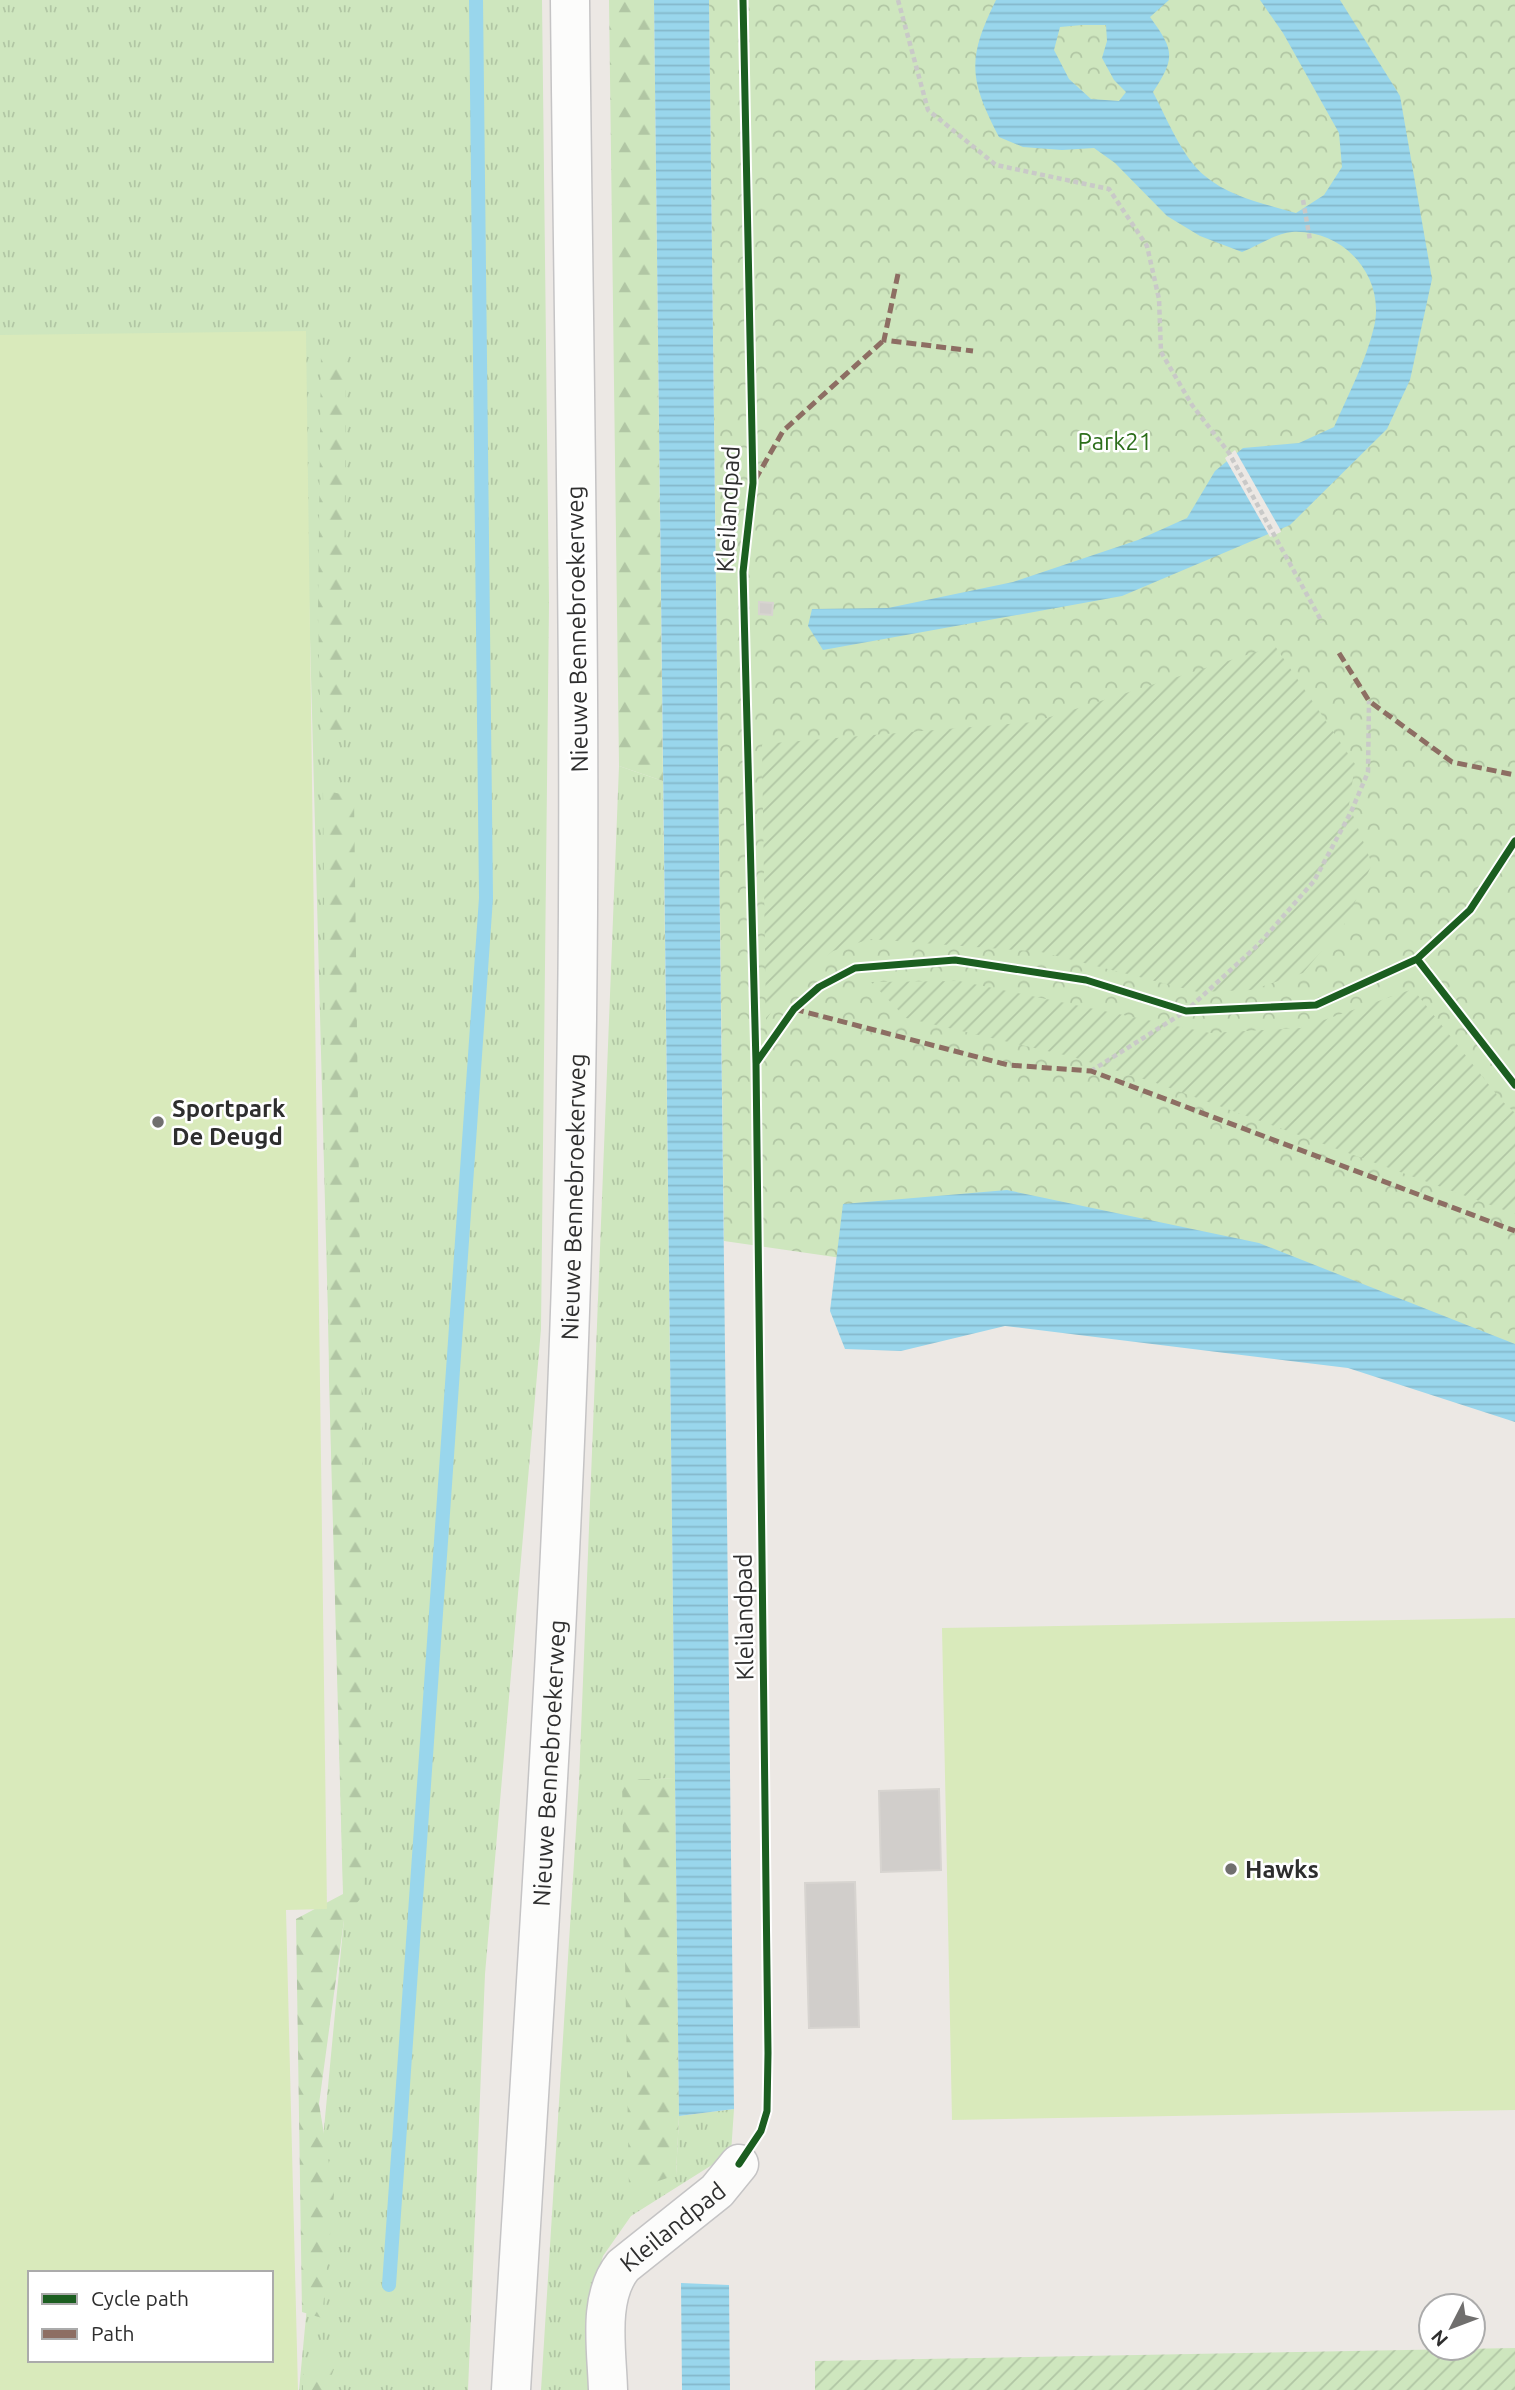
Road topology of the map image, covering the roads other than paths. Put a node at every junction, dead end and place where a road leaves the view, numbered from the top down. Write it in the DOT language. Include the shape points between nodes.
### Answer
graph roads {
  1 [pos="570,0"];
  2 [pos="739,2164"];
  3 [pos="511,2390"];
  4 [pos="608,2390"];
  1 -- 3 [label="main road, Nieuwe Bennebroekerweg" via="578,753 574,1177 556,1622"];
  2 -- 4 [label="main road, Kleilandpad" via="717,2191 614,2277 608,2292"];
}
